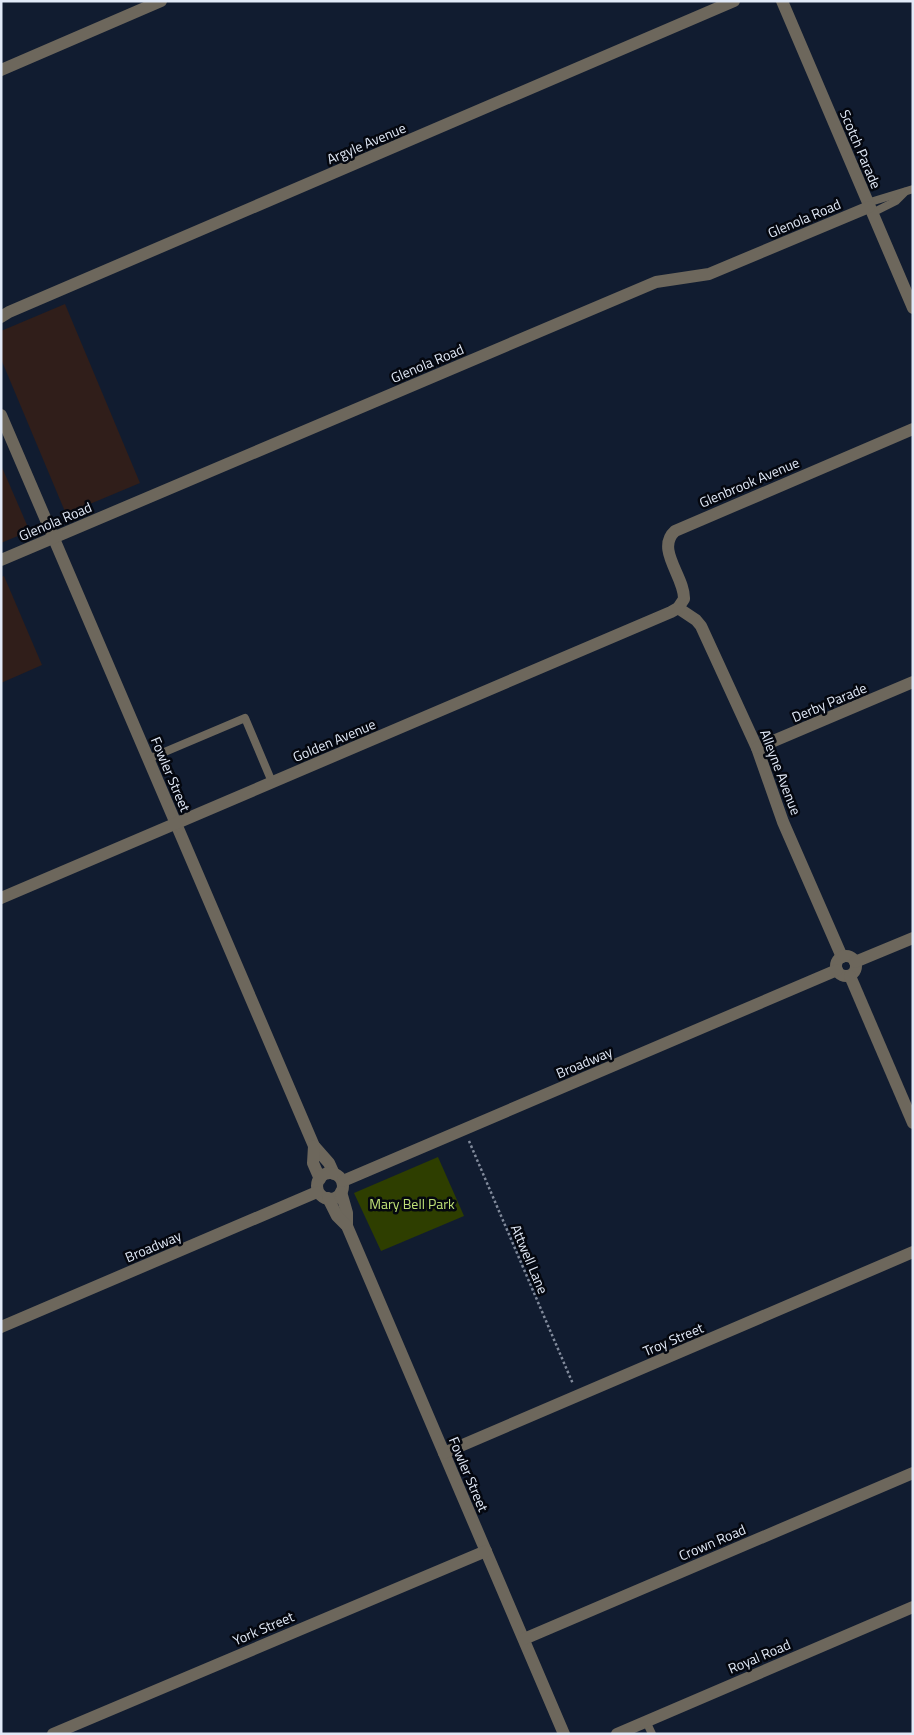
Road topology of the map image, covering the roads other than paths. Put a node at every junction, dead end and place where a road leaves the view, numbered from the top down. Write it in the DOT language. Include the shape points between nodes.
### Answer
graph roads {
  1 [pos="161,1"];
  2 [pos="734,1"];
  3 [pos="782,1"];
  4 [pos="1,70"];
  5 [pos="909,190"];
  6 [pos="869,208"];
  7 [pos="913,308"];
  8 [pos="4,314"];
  9 [pos="1,415"];
  10 [pos="913,429"];
  11 [pos="54,538"];
  12 [pos="1,560"];
  13 [pos="678,608"];
  14 [pos="913,682"];
  15 [pos="757,748"];
  16 [pos="148,759"];
  17 [pos="272,782"];
  18 [pos="176,823"];
  19 [pos="1,898"];
  20 [pos="913,938"];
  21 [pos="842,957"];
  22 [pos="855,962"];
  23 [pos="837,970"];
  24 [pos="850,976"];
  25 [pos="913,1123"];
  26 [pos="314,1146"];
  27 [pos="320,1179"];
  28 [pos="340,1183"];
  29 [pos="323,1195"];
  30 [pos="347,1226"];
  31 [pos="913,1252"];
  32 [pos="1,1327"];
  33 [pos="444,1453"];
  34 [pos="913,1473"];
  35 [pos="486,1551"];
  36 [pos="913,1607"];
  37 [pos="524,1639"];
  38 [pos="646,1721"];
  39 [pos="53,1734"];
  40 [pos="564,1734"];
  41 [pos="617,1734"];
  42 [pos="652,1734"];
  1 -- 4 [label="street"];
  2 -- 8 [label="street, Argyle Avenue"];
  3 -- 6 [label="street, Scotch Parade"];
  5 -- 6 [label="lane"];
  5 -- 6 [label="lane" via="896,201"];
  6 -- 7 [label="street, Scotch Parade"];
  6 -- 11 [label="street, Glenola Road" via="709,274 656,282"];
  9 -- 11 [label="street, Fowler Street"];
  10 -- 13 [label="street, Glenbrook Avenue" via="675,531 669,538 668,547 684,588 684,599"];
  11 -- 12 [label="street, Glenola Road"];
  11 -- 16 [label="street, Fowler Street"];
  13 -- 15 [label="street, Alleyne Avenue" via="701,626"];
  13 -- 17 [label="street, Golden Avenue"];
  14 -- 15 [label="street, Derby Parade"];
  15 -- 21 [label="street, Alleyne Avenue" via="783,822"];
  16 -- 17 [label="lane" via="245,718"];
  16 -- 18 [label="street, Fowler Street"];
  17 -- 18 [label="street, Golden Avenue"];
  18 -- 19 [label="street, Golden Avenue"];
  18 -- 26 [label="street, Fowler Street"];
  20 -- 22 [label="street"];
  21 -- 22 [label="street" via="848,956"];
  21 -- 23 [label="street" via="836,964"];
  22 -- 24 [label="street" via="856,969"];
  23 -- 24 [label="street" via="841,975"];
  23 -- 28 [label="street, Broadway"];
  24 -- 25 [label="street"];
  26 -- 27 [label="street, Fowler Street" via="313,1163"];
  26 -- 28 [label="street, Fowler Street"];
  27 -- 28 [label="street"];
  27 -- 29 [label="street"];
  28 -- 29 [label="street, Broadway"];
  28 -- 30 [label="street, Fowler Street"];
  29 -- 30 [label="street, Fowler Street"];
  29 -- 32 [label="street, Broadway"];
  30 -- 33 [label="street, Fowler Street"];
  31 -- 33 [label="street, Troy Street"];
  33 -- 35 [label="street, Fowler Street"];
  34 -- 37 [label="street, Crown Road"];
  35 -- 37 [label="street, Fowler Street"];
  35 -- 39 [label="street, York Street"];
  36 -- 38 [label="street, Royal Road"];
  37 -- 40 [label="street, Fowler Street"];
  38 -- 41 [label="street, Royal Road"];
  38 -- 42 [label="lane"];
}
